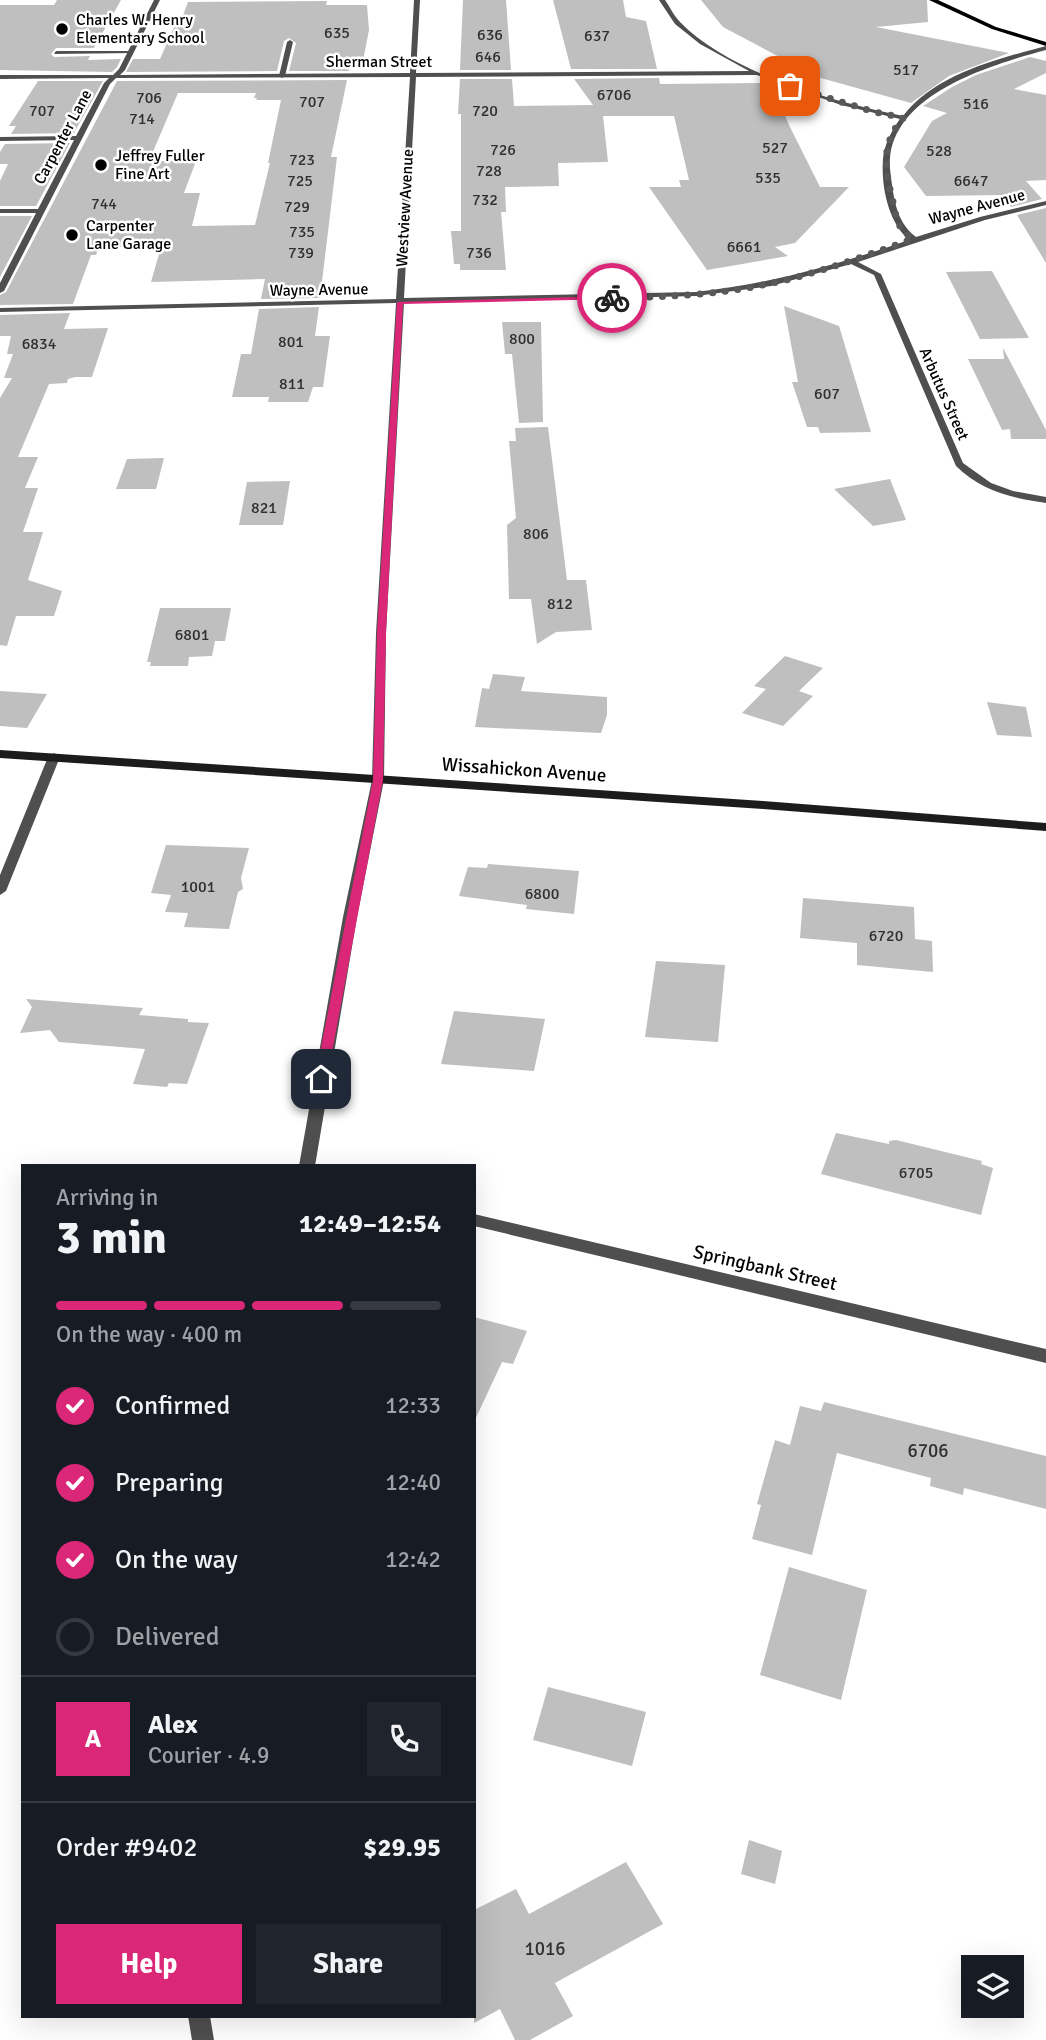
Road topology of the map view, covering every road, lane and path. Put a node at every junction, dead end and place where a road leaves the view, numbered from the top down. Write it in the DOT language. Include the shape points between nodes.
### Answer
graph roads {
  1 [pos="157,0"];
  2 [pos="416,0"];
  3 [pos="662,0"];
  4 [pos="932,0"];
  5 [pos="290,42"];
  6 [pos="1046,46"];
  7 [pos="56,53"];
  8 [pos="131,53"];
  9 [pos="759,73"];
  10 [pos="115,76"];
  11 [pos="282,76"];
  12 [pos="412,76"];
  13 [pos="0,77"];
  14 [pos="903,118"];
  15 [pos="78,138"];
  16 [pos="0,139"];
  17 [pos="1046,203"];
  18 [pos="0,211"];
  19 [pos="41,211"];
  20 [pos="913,239"];
  21 [pos="851,261"];
  22 [pos="0,291"];
  23 [pos="400,302"];
  24 [pos="0,310"];
  25 [pos="1046,500"];
  26 [pos="0,754"];
  27 [pos="54,757"];
  28 [pos="378,780"];
  29 [pos="1046,827"];
  30 [pos="0,891"];
  31 [pos="307,1164"];
  32 [pos="476,1220"];
  33 [pos="1046,1356"];
  34 [pos="199,2018"];
  35 [pos="203,2040"];
  1 -- 8 [label="street, Carpenter Lane"];
  2 -- 12 [label="street, Westview Avenue"];
  3 -- 9 [label="street" via="672,18 693,37"];
  4 -- 6 [label="main road"];
  5 -- 11 [label="street"];
  6 -- 14 [label="street" via="964,76 934,92"];
  7 -- 8 [label="street"];
  8 -- 10 [label="street, Carpenter Lane"];
  9 -- 12 [label="street, Sherman Street"];
  9 -- 14 [label="street" via="840,102"];
  10 -- 11 [label="street, Sherman Street"];
  10 -- 13 [label="street, Sherman Street"];
  10 -- 15 [label="street, Carpenter Lane"];
  11 -- 12 [label="street, Sherman Street"];
  12 -- 23 [label="street, Westview Avenue"];
  14 -- 20 [label="street" via="890,138 885,173 896,222"];
  15 -- 16 [label="street"];
  15 -- 19 [label="street, Carpenter Lane"];
  17 -- 20 [label="street, Wayne Avenue"];
  18 -- 19 [label="street"];
  19 -- 22 [label="street, Carpenter Lane"];
  20 -- 21 [label="street, Wayne Avenue"];
  21 -- 23 [label="street, Wayne Avenue" via="762,286 696,294"];
  21 -- 25 [label="street, Arbutus Street" via="877,274 959,464 991,487"];
  23 -- 24 [label="street, Wayne Avenue"];
  23 -- 28 [label="street, Westview Avenue" via="381,633"];
  26 -- 27 [label="street, Wissahickon Avenue"];
  27 -- 28 [label="street, Wissahickon Avenue"];
  27 -- 30 [label="street"];
  28 -- 29 [label="street, Wissahickon Avenue"];
  28 -- 31 [label="street, Westview Avenue"];
  32 -- 33 [label="street, Springbank Street"];
  34 -- 35 [label="street"];
}
